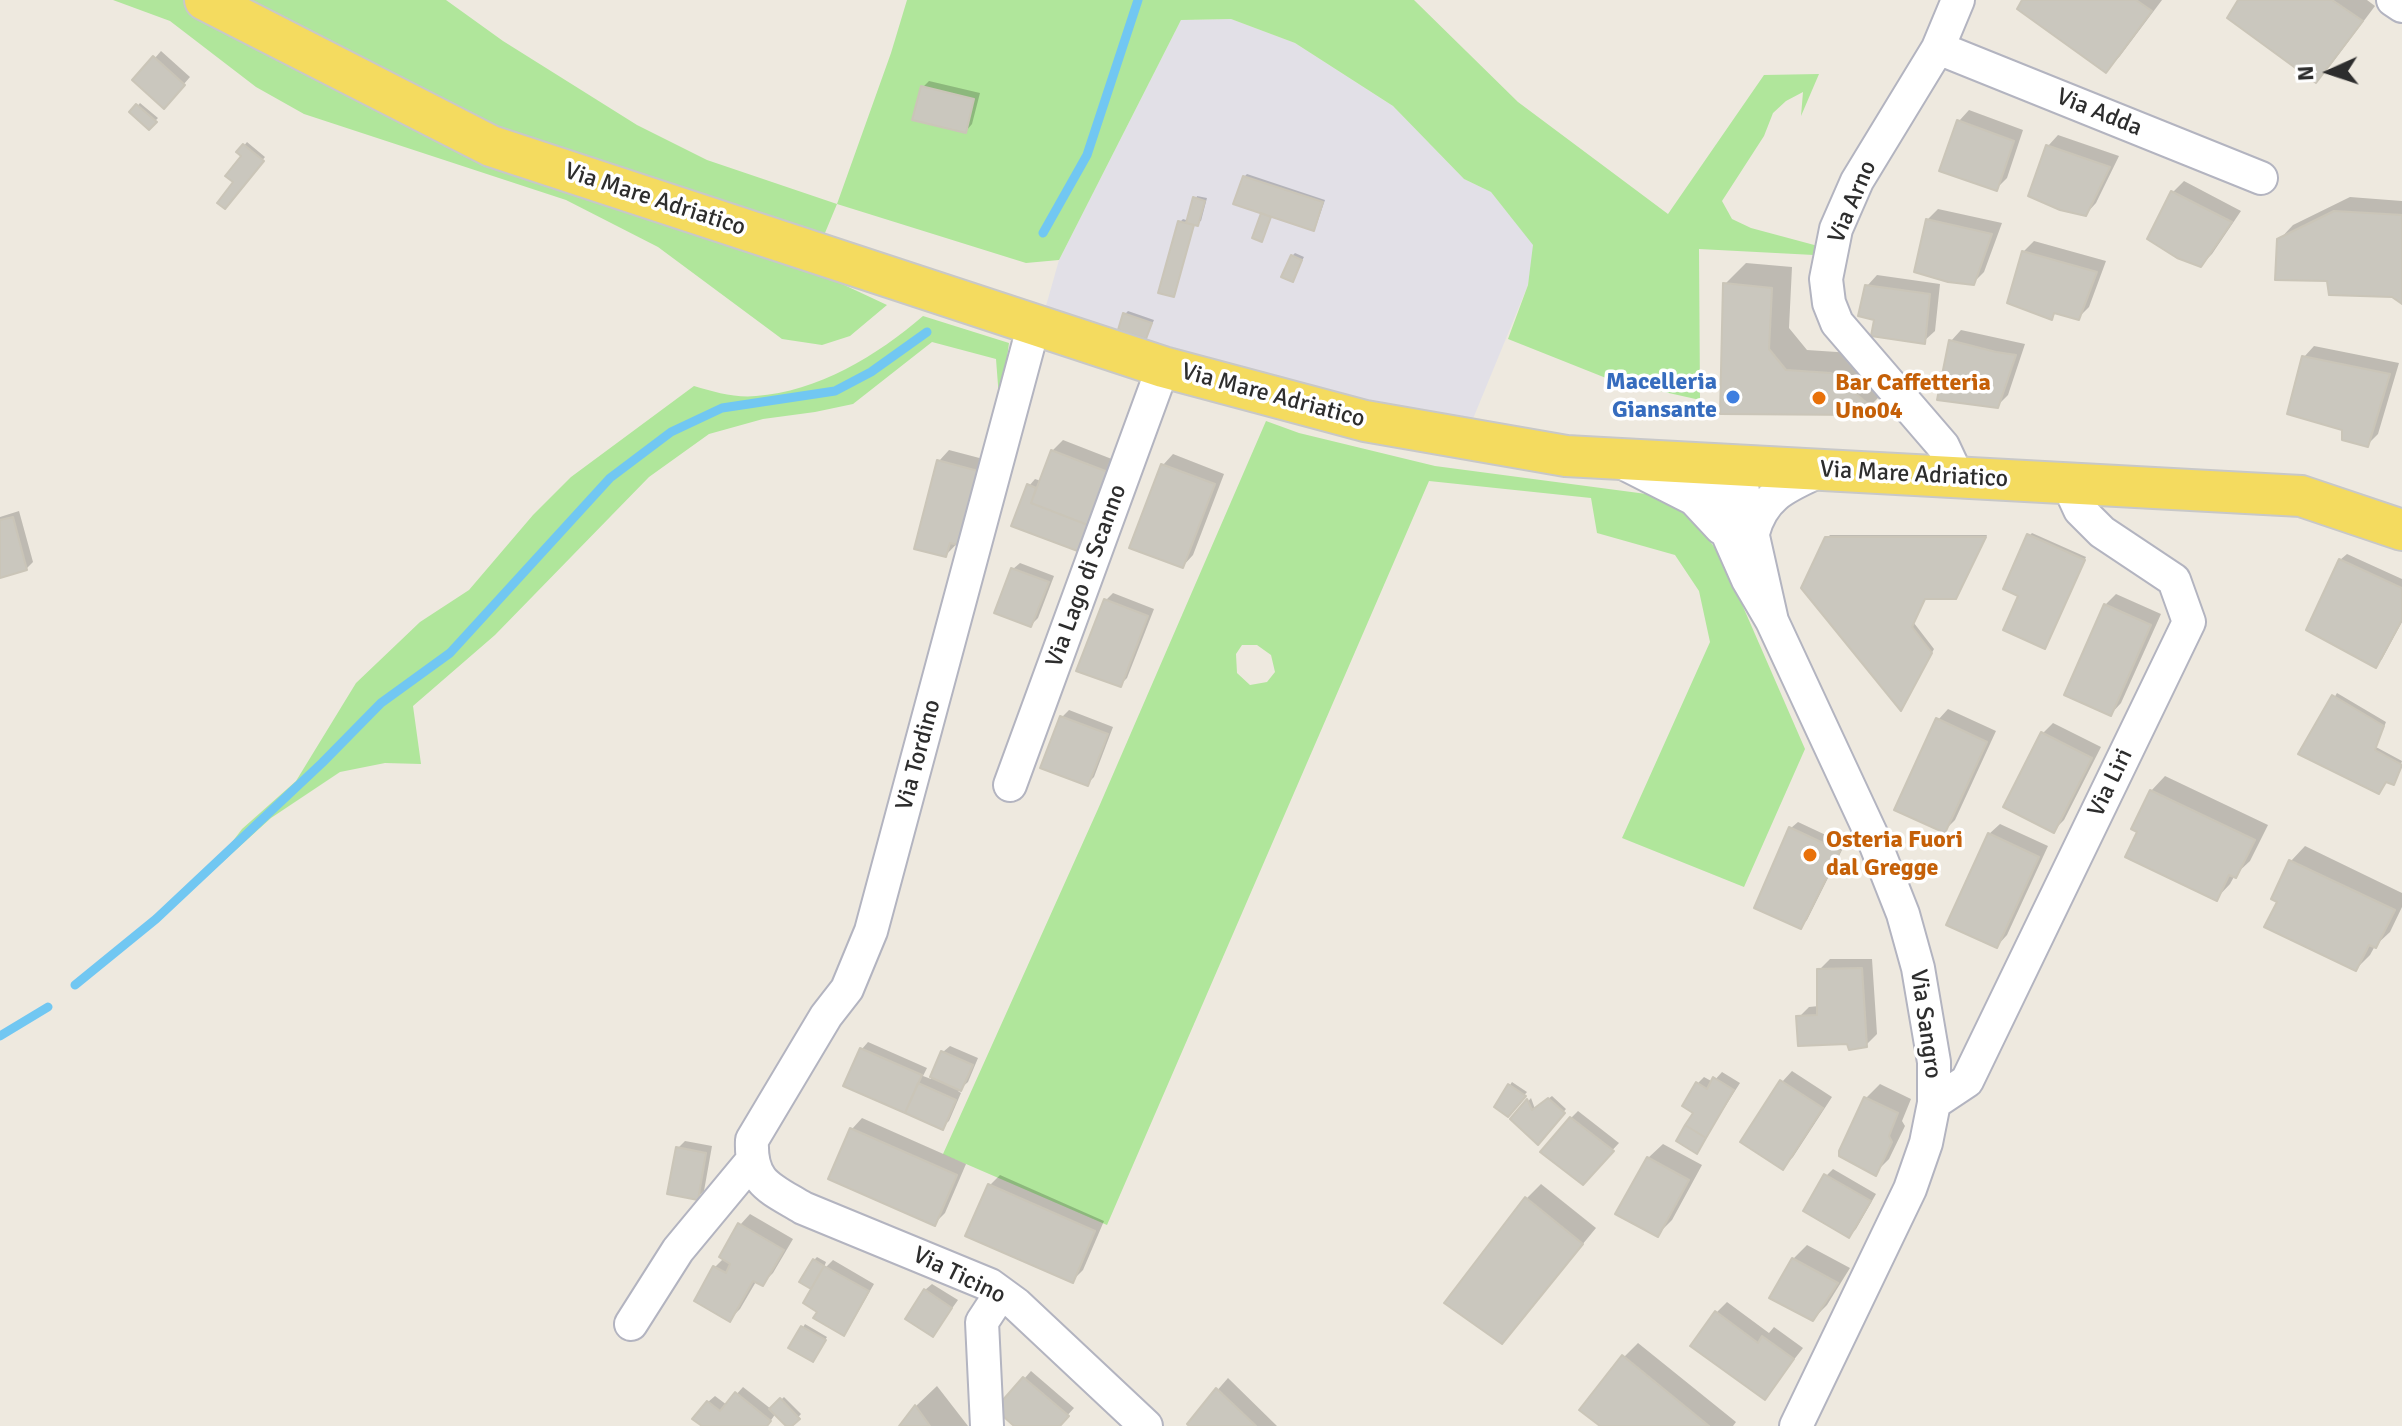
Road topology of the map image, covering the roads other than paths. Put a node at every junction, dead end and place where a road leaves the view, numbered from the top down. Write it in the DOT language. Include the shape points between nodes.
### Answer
graph roads {
  1 [pos="205,0"];
  2 [pos="1958,0"];
  3 [pos="2393,0"];
  4 [pos="2402,6"];
  5 [pos="1938,48"];
  6 [pos="2261,178"];
  7 [pos="1034,324"];
  8 [pos="1163,367"];
  9 [pos="1611,458"];
  10 [pos="1715,464"];
  11 [pos="1822,470"];
  12 [pos="1958,478"];
  13 [pos="2068,484"];
  14 [pos="2402,530"];
  15 [pos="1740,535"];
  16 [pos="1010,785"];
  17 [pos="1934,1103"];
  18 [pos="751,1162"];
  19 [pos="1001,1293"];
  20 [pos="631,1324"];
  21 [pos="987,1426"];
  22 [pos="1146,1426"];
  23 [pos="1796,1426"];
  1 -- 7 [label="main road, Via Mare Adriatico" via="491,146"];
  2 -- 5 [label="street, Via Arno"];
  3 -- 4 [label="street"];
  5 -- 6 [label="street, Via Adda"];
  5 -- 12 [label="street, Via Arno" via="1857,181 1836,229 1826,279 1837,323 1943,446"];
  7 -- 8 [label="main road, Via Mare Adriatico"];
  7 -- 18 [label="street, Via Tordino" via="871,931 847,989 752,1140"];
  8 -- 9 [label="main road, Via Mare Adriatico" via="1365,421 1566,456"];
  8 -- 16 [label="street, Via Lago di Scanno"];
  9 -- 10 [label="main road, Via Mare Adriatico"];
  9 -- 15 [label="street, Via Sangro" via="1694,499"];
  10 -- 11 [label="main road, Via Mare Adriatico"];
  10 -- 15 [label="street, Via Sangro" via="1714,503"];
  11 -- 12 [label="main road, Via Mare Adriatico"];
  11 -- 15 [label="street" via="1782,490"];
  12 -- 13 [label="main road, Via Mare Adriatico"];
  13 -- 14 [label="main road, Via Mare Adriatico" via="2301,496"];
  13 -- 17 [label="street, Via Liri" via="2080,510 2102,532 2174,580 2189,622 1967,1081"];
  15 -- 17 [label="street, Via Sangro" via="1748,580 1873,838 1903,914 1928,1022"];
  17 -- 23 [label="street, Via Sangro" via="1910,1189"];
  18 -- 19 [label="street, Via Ticino" via="759,1178 803,1208"];
  18 -- 20 [label="street" via="678,1250"];
  19 -- 21 [label="street" via="982,1322"];
  19 -- 22 [label="street, Via Ticino"];
}
